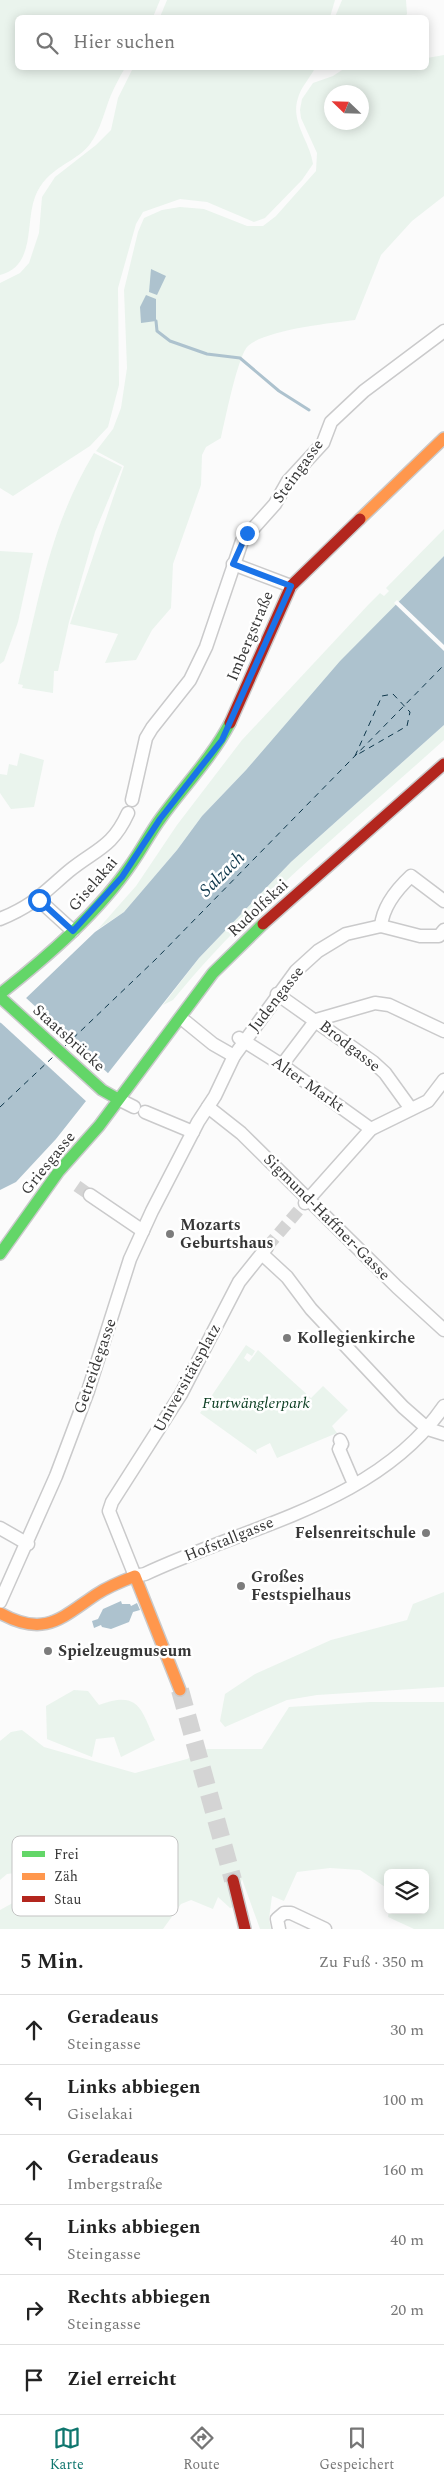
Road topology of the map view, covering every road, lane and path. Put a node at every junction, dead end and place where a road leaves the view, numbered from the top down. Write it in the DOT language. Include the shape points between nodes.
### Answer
graph roads {
  1 [pos="444,331"];
  2 [pos="444,438"];
  3 [pos="233,564"];
  4 [pos="291,586"];
  5 [pos="444,764"];
  6 [pos="174,802"];
  7 [pos="443,899"];
  8 [pos="39,900"];
  9 [pos="0,919"];
  10 [pos="380,926"];
  11 [pos="73,931"];
  12 [pos="442,935"];
  13 [pos="277,994"];
  14 [pos="0,996"];
  15 [pos="316,1020"];
  16 [pos="186,1022"];
  17 [pos="444,1031"];
  18 [pos="241,1040"];
  19 [pos="234,1056"];
  20 [pos="282,1065"];
  21 [pos="444,1080"];
  22 [pos="118,1099"];
  23 [pos="208,1107"];
  24 [pos="411,1109"];
  25 [pos="371,1129"];
  26 [pos="193,1132"];
  27 [pos="90,1195"];
  28 [pos="306,1201"];
  29 [pos="143,1231"];
  30 [pos="2,1251"];
  31 [pos="444,1330"];
  32 [pos="441,1410"];
  33 [pos="428,1429"];
  34 [pos="444,1434"];
  35 [pos="340,1440"];
  36 [pos="354,1484"];
  37 [pos="0,1528"];
  38 [pos="28,1544"];
  39 [pos="135,1576"];
  40 [pos="0,1602"];
  41 [pos="0,1613"];
  42 [pos="180,1690"];
  43 [pos="233,1880"];
  44 [pos="278,1924"];
  45 [pos="245,1929"];
  46 [pos="325,1929"];
  1 -- 3 [label="street, Steingasse" via="364,390 331,422 322,443 242,541"];
  2 -- 4 [label="main road, Imbergstraße"];
  3 -- 4 [label="street"];
  3 -- 8 [label="street, Steingasse" via="206,646 190,680 146,738 122,827 97,853 70,870"];
  4 -- 6 [label="main road, Imbergstraße" via="222,740"];
  5 -- 22 [label="main road, Rudolfskai" via="256,930 213,974"];
  6 -- 11 [label="main road, Giselakai" via="122,877"];
  7 -- 10 [label="street" via="411,876 399,887 382,915"];
  8 -- 9 [label="street, Steingasse"];
  8 -- 11 [label="street"];
  10 -- 12 [label="street, Judengasse" via="420,936"];
  10 -- 13 [label="street, Judengasse" via="346,934 318,951"];
  11 -- 14 [label="main road, Giselakai"];
  13 -- 15 [label="street, Brodgasse"];
  13 -- 18 [label="street, Judengasse"];
  14 -- 22 [label="main road, Staatsbrücke" via="102,1090"];
  15 -- 17 [label="street" via="375,1003 389,1005"];
  15 -- 20 [label="street"];
  15 -- 24 [label="street, Brodgasse" via="385,1073"];
  16 -- 19 [label="street"];
  18 -- 19 [label="street"];
  18 -- 20 [label="street, Alter Markt"];
  19 -- 23 [label="street, Getreidegasse"];
  20 -- 25 [label="street, Alter Markt"];
  21 -- 24 [label="street" via="428,1101"];
  22 -- 26 [label="street"];
  22 -- 30 [label="main road, Griesgasse" via="86,1142 59,1171"];
  23 -- 26 [label="street, Getreidegasse"];
  23 -- 28 [label="street, Sigmund-Haffner-Gasse" via="241,1133"];
  24 -- 25 [label="street"];
  25 -- 28 [label="street"];
  26 -- 29 [label="street, Getreidegasse"];
  27 -- 29 [label="street"];
  28 -- 31 [label="street, Sigmund-Haffner-Gasse"];
  29 -- 38 [label="street, Getreidegasse" via="128,1266 88,1391"];
  32 -- 33 [label="street, Hofstallgasse"];
  33 -- 34 [label="street"];
  33 -- 36 [label="street, Hofstallgasse" via="384,1468"];
  33 -- 39 [label="street, Universitätsplatz" via="403,1408 311,1309 265,1250 239,1282 181,1394 112,1502 109,1510"];
  35 -- 36 [label="street" via="339,1449"];
  36 -- 39 [label="street, Hofstallgasse" via="324,1501"];
  37 -- 38 [label="street"];
  38 -- 40 [label="street, Getreidegasse"];
  39 -- 41 [label="main road" via="98,1593 61,1620 32,1625 16,1622"];
  39 -- 42 [label="main road"];
  43 -- 45 [label="main road"];
  44 -- 46 [label="street" via="281,1914 291,1913"];
}
